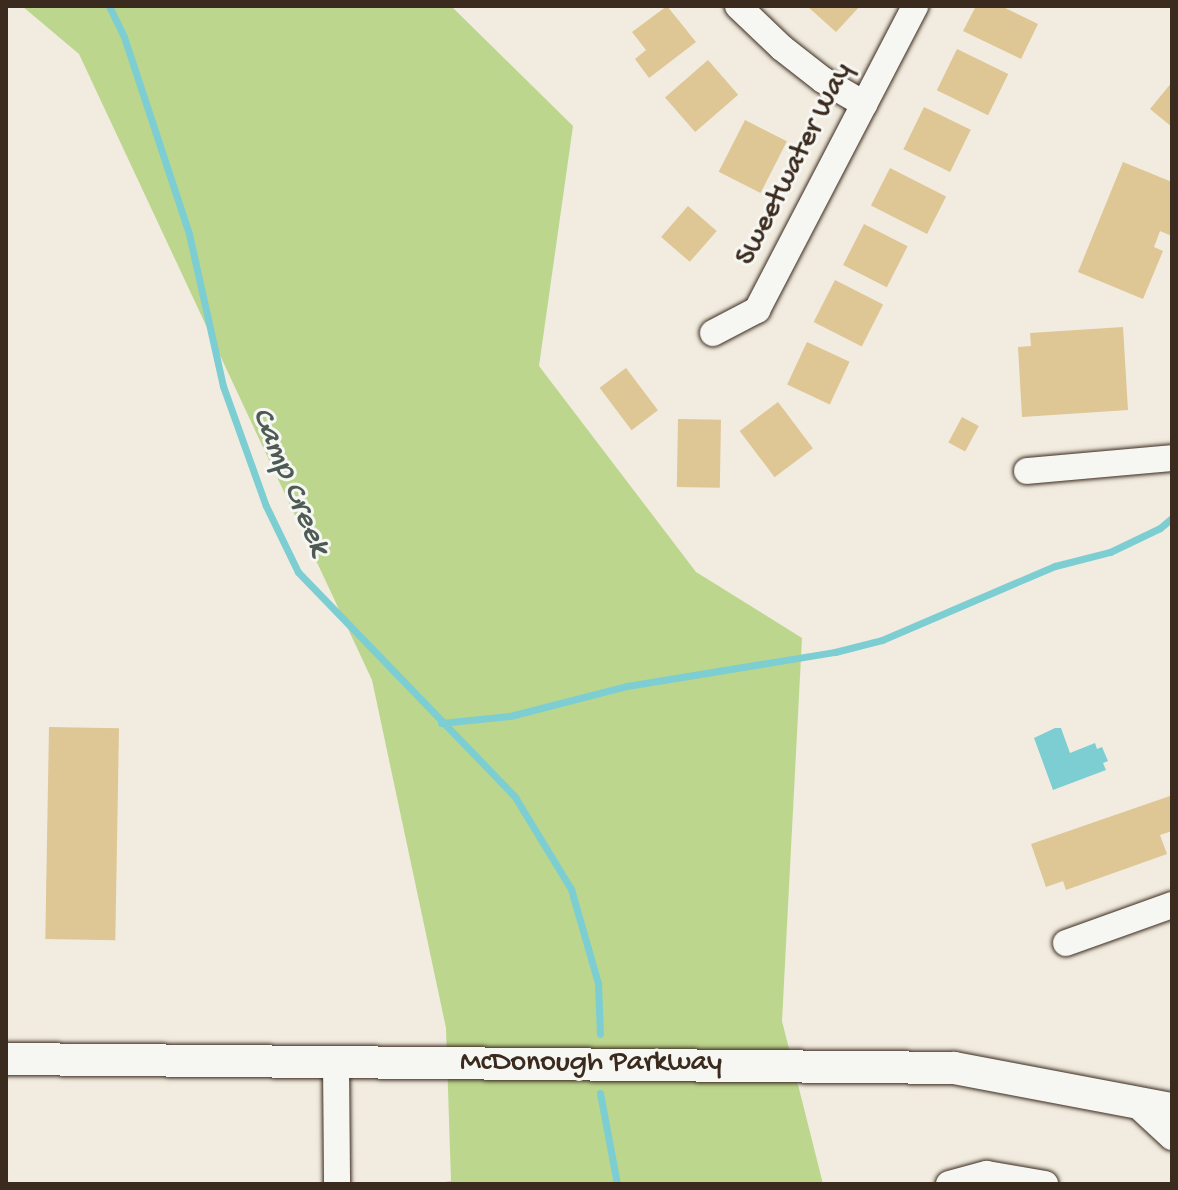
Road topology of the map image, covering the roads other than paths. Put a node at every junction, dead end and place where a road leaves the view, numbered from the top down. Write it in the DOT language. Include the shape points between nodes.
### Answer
graph roads {
  1 [pos="738,6"];
  2 [pos="915,6"];
  3 [pos="864,104"];
  4 [pos="713,333"];
  5 [pos="1172,458"];
  6 [pos="1027,471"];
  7 [pos="1172,905"];
  8 [pos="1066,943"];
  9 [pos="6,1059"];
  10 [pos="336,1063"];
  11 [pos="1131,1099"];
  12 [pos="1172,1109"];
  13 [pos="1172,1137"];
  14 [pos="337,1184"];
  15 [pos="949,1184"];
  16 [pos="1045,1184"];
  1 -- 3 [label="street" via="792,56"];
  2 -- 3 [label="street, Sweetwater Way"];
  3 -- 4 [label="street, Sweetwater Way" via="757,310"];
  5 -- 6 [label="street"];
  7 -- 8 [label="street"];
  9 -- 10 [label="street, McDonough Parkway"];
  10 -- 11 [label="street, McDonough Parkway" via="954,1068"];
  10 -- 14 [label="street"];
  11 -- 12 [label="street, McDonough Parkway"];
  11 -- 13 [label="street"];
  15 -- 16 [label="street" via="987,1174"];
}
